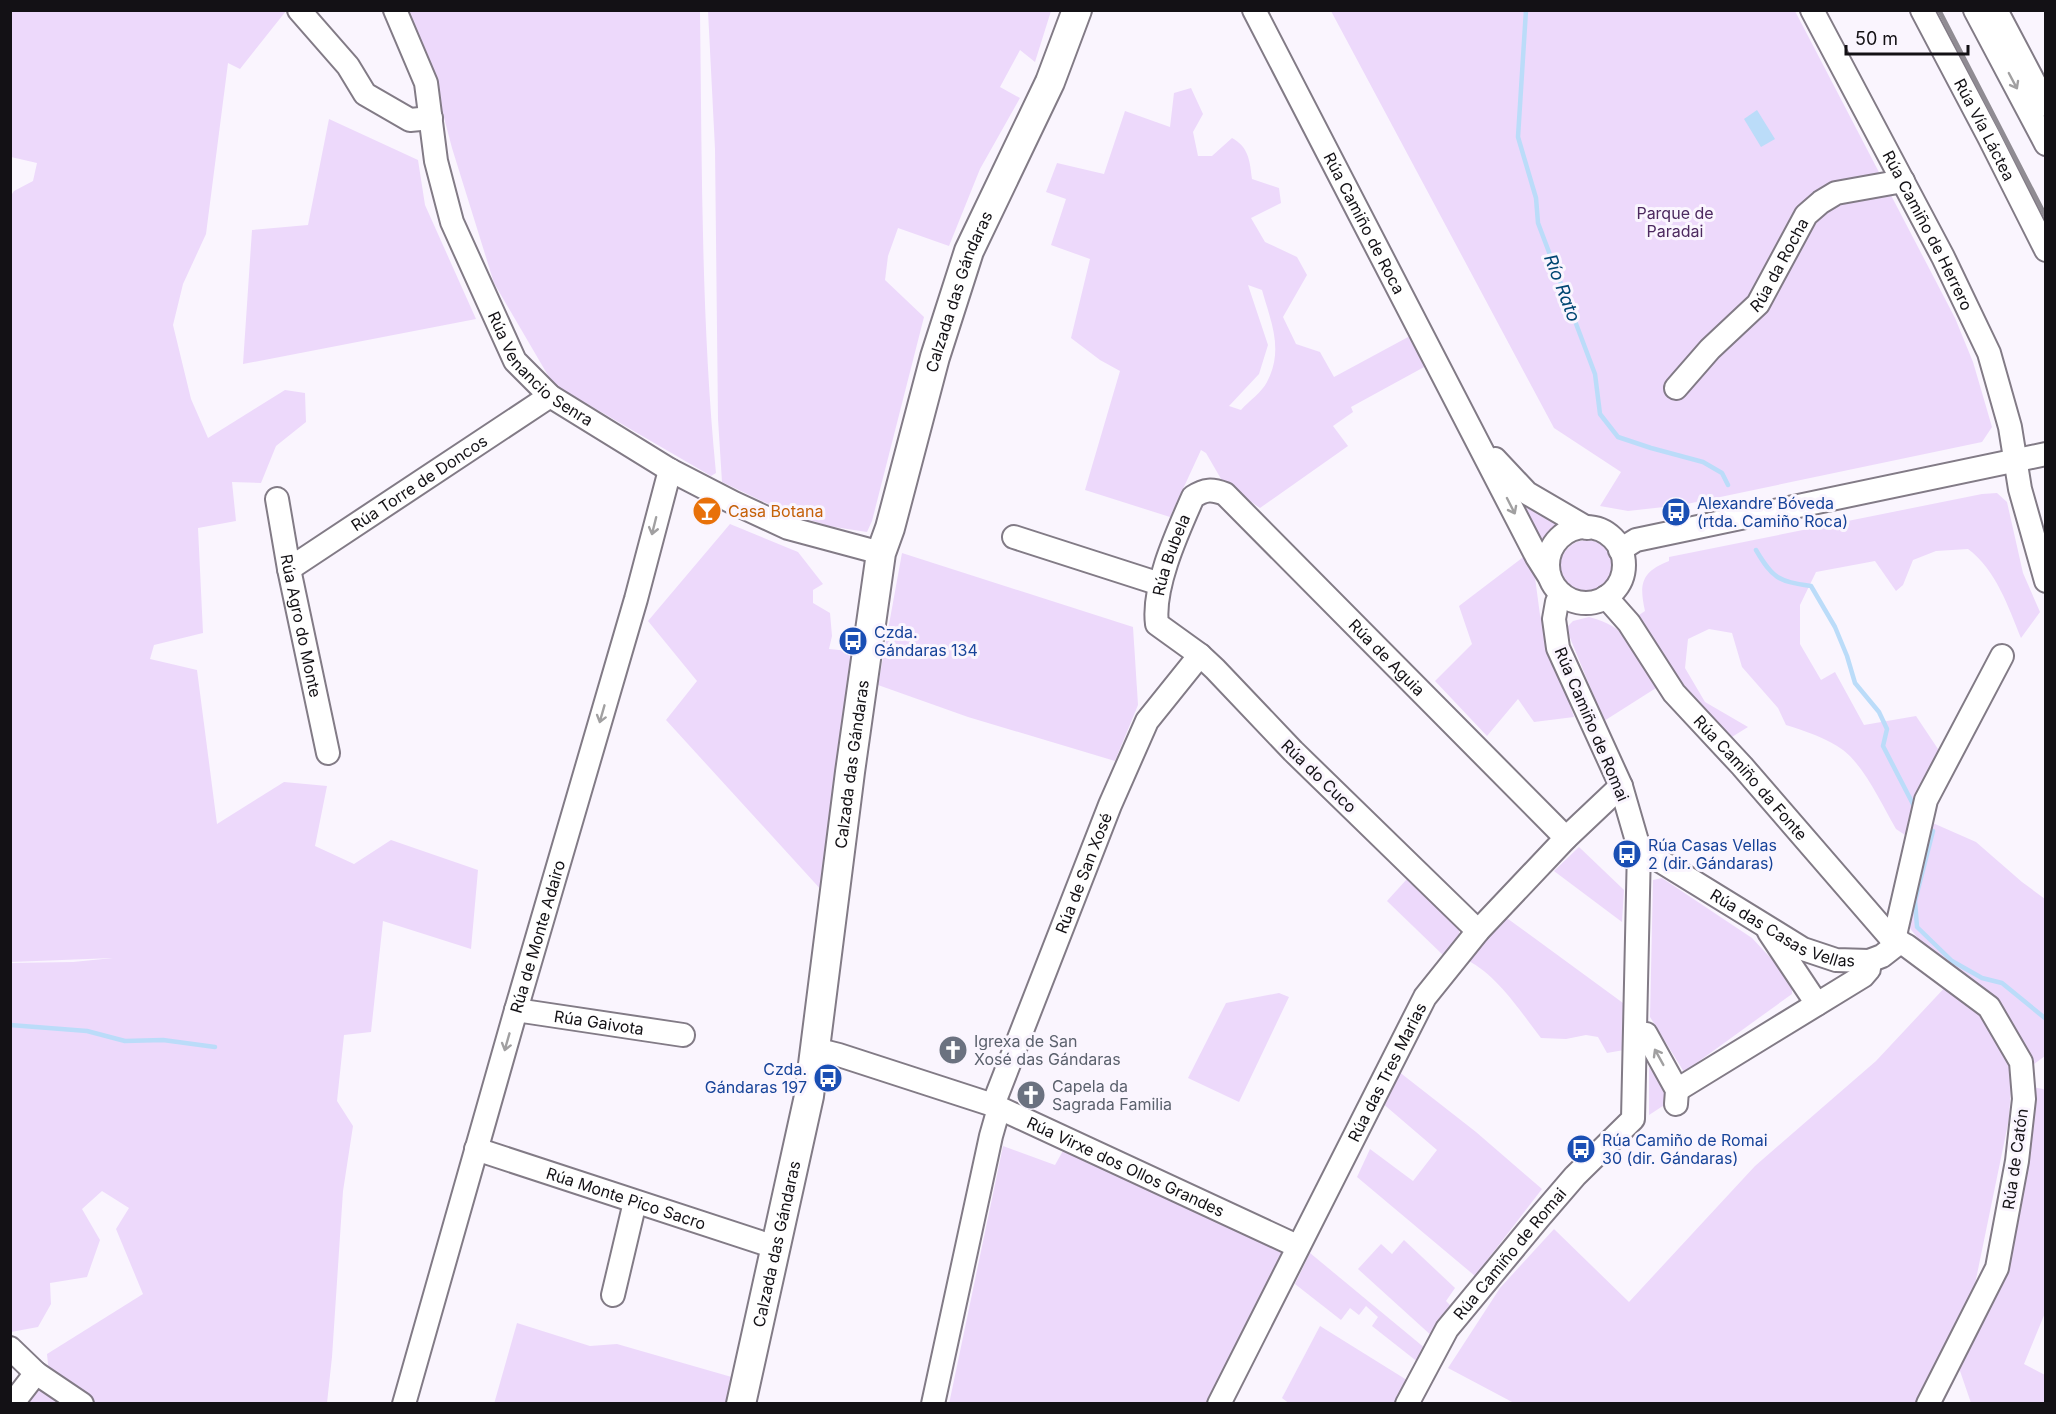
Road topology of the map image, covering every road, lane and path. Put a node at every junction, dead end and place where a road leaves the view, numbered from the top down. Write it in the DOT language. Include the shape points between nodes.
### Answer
graph roads {
  1 [pos="299,10"];
  2 [pos="395,10"];
  3 [pos="1077,10"];
  4 [pos="1254,10"];
  5 [pos="1812,10"];
  6 [pos="1922,10"];
  7 [pos="1975,10"];
  8 [pos="1995,10"];
  9 [pos="2046,105"];
  10 [pos="430,118"];
  11 [pos="2046,144"];
  12 [pos="1903,181"];
  13 [pos="2046,250"];
  14 [pos="1676,388"];
  15 [pos="550,396"];
  16 [pos="1475,435"];
  17 [pos="2046,454"];
  18 [pos="2015,461"];
  19 [pos="670,470"];
  20 [pos="1202,491"];
  21 [pos="277,499"];
  22 [pos="1587,528"];
  23 [pos="1014,537"];
  24 [pos="1620,550"];
  25 [pos="881,553"];
  26 [pos="289,569"];
  27 [pos="2046,581"];
  28 [pos="1160,584"];
  29 [pos="1555,585"];
  30 [pos="1606,597"];
  31 [pos="1157,624"];
  32 [pos="1200,655"];
  33 [pos="2002,656"];
  34 [pos="328,753"];
  35 [pos="1621,786"];
  36 [pos="1566,838"];
  37 [pos="1639,848"];
  38 [pos="1767,928"];
  39 [pos="1478,931"];
  40 [pos="1899,942"];
  41 [pos="1869,961"];
  42 [pos="1817,1004"];
  43 [pos="516,1010"];
  44 [pos="1635,1033"];
  45 [pos="683,1035"];
  46 [pos="815,1049"];
  47 [pos="996,1106"];
  48 [pos="476,1149"];
  49 [pos="635,1202"];
  50 [pos="1297,1246"];
  51 [pos="775,1247"];
  52 [pos="613,1295"];
  53 [pos="10,1348"];
  54 [pos="36,1373"];
  55 [pos="12,1404"];
  56 [pos="82,1404"];
  57 [pos="404,1404"];
  58 [pos="741,1404"];
  59 [pos="933,1404"];
  60 [pos="1219,1404"];
  61 [pos="1407,1404"];
  62 [pos="1928,1404"];
  1 -- 10 [label="street" via="348,66 365,94 410,120"];
  2 -- 10 [label="street, Rúa Venancio Senra" via="426,83"];
  3 -- 25 [label="main road, Calzada das Gándaras" via="1050,82 969,251"];
  4 -- 16 [label="street, Rúa Camiño de Roca"];
  5 -- 12 [label="street, Rúa Camiño de Herrero"];
  6 -- 13 [label="street, Rúa Vía Láctea"];
  7 -- 11 [label="street, one-way"];
  8 -- 9 [label="street"];
  10 -- 15 [label="street, Rúa Venancio Senra" via="436,161 452,222 515,361"];
  12 -- 14 [label="street, Rúa da Rocha" via="1836,193 1806,215 1758,304"];
  12 -- 18 [label="street, Rúa Camiño de Herrero" via="1989,353 2010,427"];
  15 -- 19 [label="street, Rúa Venancio Senra"];
  15 -- 26 [label="street, Rúa Torre de Doncos"];
  16 -- 22 [label="street, Rúa Camiño de Roca" via="1527,493"];
  16 -- 29 [label="street, Rúa Camiño de Roca, one-way" via="1537,558"];
  17 -- 18 [label="street"];
  18 -- 24 [label="street" via="1636,540"];
  18 -- 27 [label="street, Rúa Camiño de Herrero"];
  19 -- 25 [label="street, Rúa Venancio Senra" via="788,528"];
  19 -- 43 [label="street, Rúa de Monte Adairo, one-way"];
  20 -- 28 [label="street, Rúa Bubela" via="1193,497"];
  20 -- 36 [label="street, Rúa de Aguia" via="1213,489 1225,494"];
  21 -- 26 [label="street, Rúa Agro do Monte"];
  22 -- 24 [label="street" via="1609,535"];
  22 -- 29 [label="street" via="1565,534 1550,552 1548,564"];
  23 -- 28 [label="street"];
  24 -- 30 [label="street" via="1624,565 1621,580"];
  25 -- 46 [label="main road, Calzada das Gándaras"];
  26 -- 34 [label="street, Rúa Agro do Monte"];
  28 -- 31 [label="street, Rúa Bubela" via="1155,610"];
  29 -- 30 [label="street" via="1568,599 1583,603"];
  29 -- 35 [label="street, Rúa Camiño de Romai" via="1558,648"];
  30 -- 40 [label="street, Rúa Camiño da Fonte" via="1629,623 1674,693"];
  31 -- 32 [label="street, Rúa do Cuco"];
  32 -- 39 [label="street, Rúa do Cuco"];
  32 -- 47 [label="street, Rúa de San Xosé" via="1147,722 1110,805"];
  33 -- 40 [label="street" via="1926,800 1896,931"];
  35 -- 36 [label="street, Rúa das Tres Marias"];
  35 -- 37 [label="street, Rúa Camiño de Romai"];
  36 -- 39 [label="street, Rúa das Tres Marias"];
  37 -- 38 [label="street, Rúa das Casas Vellas"];
  37 -- 44 [label="street, Rúa Camiño de Romai"];
  38 -- 41 [label="street, Rúa das Casas Vellas" via="1803,949 1836,960"];
  38 -- 42 [label="street"];
  39 -- 50 [label="street, Rúa das Tres Marias" via="1425,997"];
  40 -- 41 [label="street, Rúa das Casas Vellas"];
  40 -- 62 [label="street, Rúa de Catón" via="1989,1006 2021,1062 2024,1099 1997,1268"];
  41 -- 42 [label="street" via="1863,976"];
  42 -- 44 [label="street, one-way" via="1677,1098 1646,1034"];
  43 -- 45 [label="street, Rúa Gaivota"];
  43 -- 48 [label="street, Rúa de Monte Adairo, one-way"];
  44 -- 61 [label="street, Rúa Camiño de Romai" via="1639,1123 1575,1176 1447,1329"];
  46 -- 47 [label="street, Rúa Virxe dos Ollos Grandes"];
  46 -- 51 [label="main road, Calzada das Gándaras" via="809,1096"];
  47 -- 50 [label="street, Rúa Virxe dos Ollos Grandes"];
  47 -- 59 [label="street, Rúa de San Xosé"];
  48 -- 49 [label="street, Rúa Monte Pico Sacro"];
  48 -- 57 [label="street, Rúa de Monte Adairo"];
  49 -- 51 [label="street, Rúa Monte Pico Sacro"];
  49 -- 52 [label="street"];
  50 -- 60 [label="street, Rúa das Tres Marias"];
  51 -- 58 [label="main road, Calzada das Gándaras"];
  53 -- 54 [label="street"];
  54 -- 55 [label="street"];
  54 -- 56 [label="street"];
}
